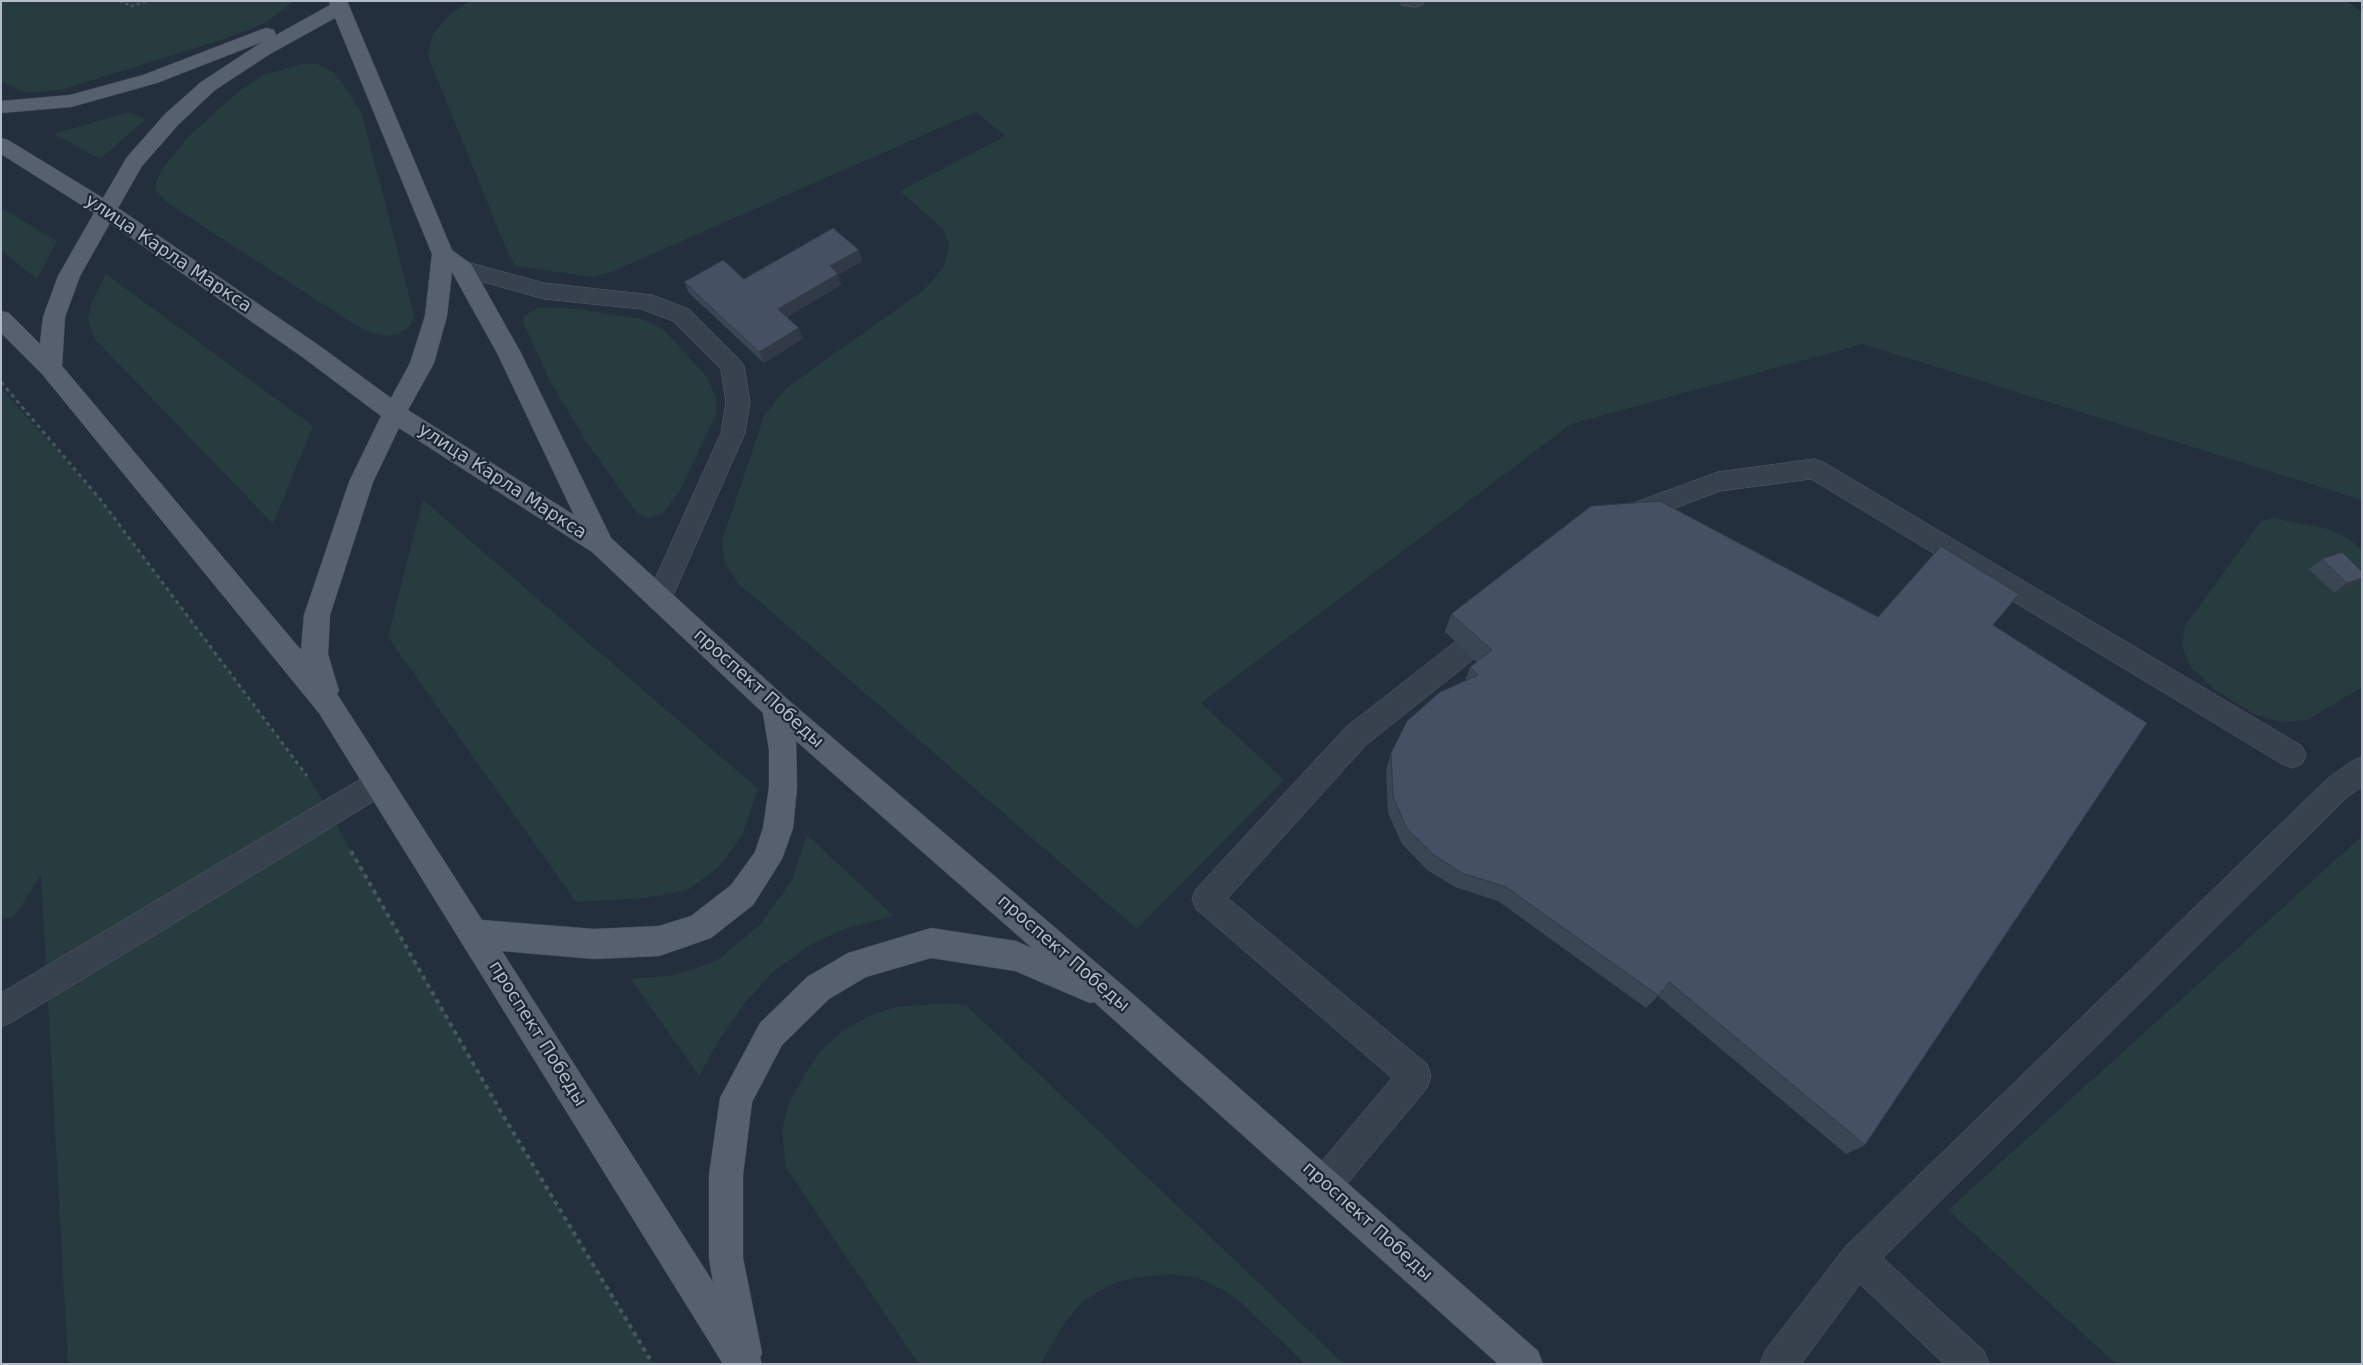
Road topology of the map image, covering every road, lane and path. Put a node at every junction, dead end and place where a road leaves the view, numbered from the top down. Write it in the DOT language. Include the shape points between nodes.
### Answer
graph roads {
  1 [pos="120,1"];
  2 [pos="147,1"];
  3 [pos="1409,1"];
  4 [pos="1415,1"];
  5 [pos="346,3"];
  6 [pos="1,108"];
  7 [pos="1,145"];
  8 [pos="106,210"];
  9 [pos="443,254"];
  10 [pos="463,269"];
  11 [pos="3,324"];
  12 [pos="50,368"];
  13 [pos="1,382"];
  14 [pos="394,413"];
  15 [pos="1628,523"];
  16 [pos="601,546"];
  17 [pos="659,599"];
  18 [pos="1465,650"];
  19 [pos="329,704"];
  20 [pos="776,707"];
  21 [pos="2292,755"];
  22 [pos="2362,770"];
  23 [pos="379,782"];
  24 [pos="313,784"];
  25 [pos="347,844"];
  26 [pos="475,934"];
  27 [pos="1116,1000"];
  28 [pos="1,1011"];
  29 [pos="1324,1185"];
  30 [pos="1858,1258"];
  31 [pos="653,1364"];
  32 [pos="745,1364"];
  33 [pos="1525,1364"];
  34 [pos="1778,1364"];
  35 [pos="1971,1364"];
  1 -- 2 [label="path" via="132,6"];
  3 -- 4 [label="street"];
  5 -- 6 [label="main road" via="150,79 71,101"];
  5 -- 8 [label="main road" via="263,50 208,86 134,162"];
  5 -- 9 [label="main road"];
  7 -- 8 [label="main road, улица Карла Маркса"];
  8 -- 12 [label="main road" via="70,276 54,317"];
  8 -- 14 [label="main road, улица Карла Маркса" via="309,350"];
  9 -- 10 [label="main road, улица Карла Маркса"];
  9 -- 14 [label="main road" via="436,316 422,363"];
  10 -- 16 [label="main road, улица Карла Маркса" via="528,389"];
  10 -- 17 [label="street" via="544,291 644,301 681,315 732,366 738,402 733,433"];
  11 -- 12 [label="main road"];
  12 -- 19 [label="main road"];
  13 -- 24 [label="path" via="100,499"];
  14 -- 16 [label="main road, улица Карла Маркса"];
  14 -- 19 [label="main road" via="361,482 317,614 314,654"];
  15 -- 21 [label="street" via="1645,509 1718,482 1814,469"];
  16 -- 17 [label="main road, проспект Победы"];
  17 -- 20 [label="main road, проспект Победы"];
  18 -- 29 [label="street" via="1356,736 1207,899 1415,1076"];
  19 -- 23 [label="main road, проспект Победы"];
  20 -- 26 [label="main road" via="783,750 778,828 767,859 742,895 700,928 659,941 594,944"];
  20 -- 27 [label="main road, проспект Победы"];
  22 -- 30 [label="street" via="2330,795"];
  23 -- 26 [label="main road, проспект Победы"];
  23 -- 28 [label="street"];
  25 -- 31 [label="path" via="500,1112"];
  26 -- 32 [label="main road, проспект Победы"];
  27 -- 29 [label="main road, проспект Победы"];
  27 -- 32 [label="main road" via="1016,956 931,943 859,964 818,988 771,1034 736,1098 726,1175 726,1258"];
  29 -- 33 [label="main road, проспект Победы"];
  30 -- 34 [label="street"];
  30 -- 35 [label="street"];
}
